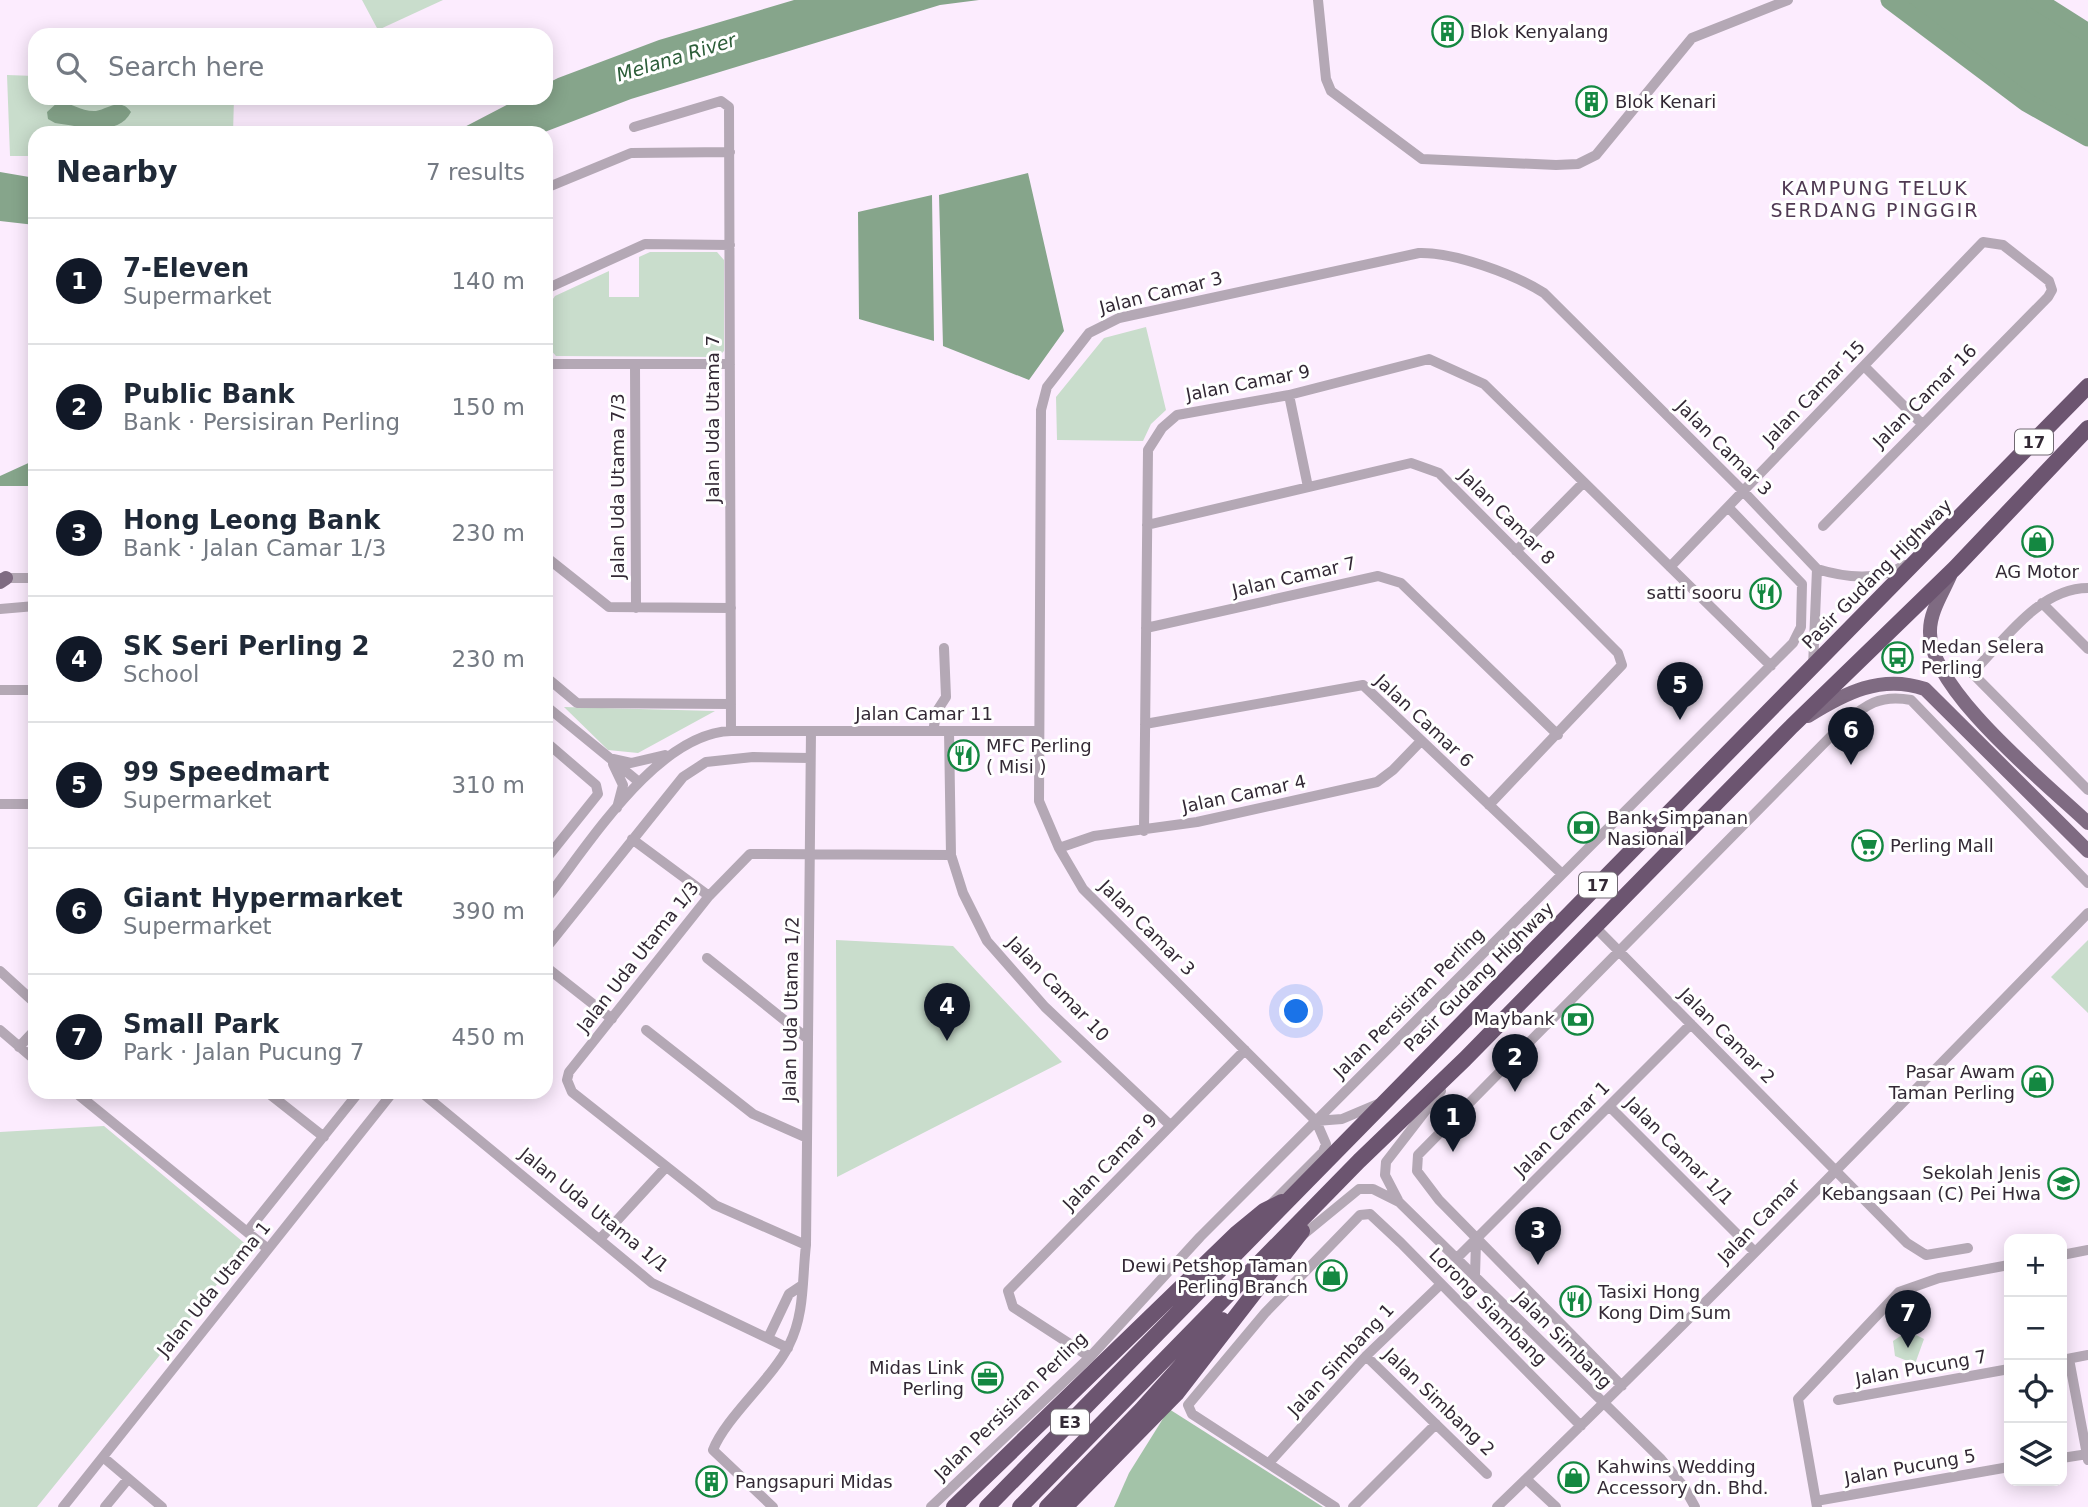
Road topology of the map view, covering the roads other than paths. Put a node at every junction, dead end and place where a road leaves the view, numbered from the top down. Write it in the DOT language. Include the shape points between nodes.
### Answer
graph roads {
  1 [pos="1318,0"];
  2 [pos="1788,0"];
  3 [pos="634,127"];
  4 [pos="730,152"];
  5 [pos="553,185"];
  6 [pos="730,246"];
  7 [pos="553,286"];
  8 [pos="2052,290"];
  9 [pos="553,363"];
  10 [pos="635,364"];
  11 [pos="730,365"];
  12 [pos="1864,366"];
  13 [pos="2088,386"];
  14 [pos="1289,395"];
  15 [pos="1922,424"];
  16 [pos="2088,428"];
  17 [pos="1583,483"];
  18 [pos="1308,487"];
  19 [pos="1743,491"];
  20 [pos="1728,507"];
  21 [pos="1147,524"];
  22 [pos="1823,526"];
  23 [pos="1928,550"];
  24 [pos="1516,551"];
  25 [pos="553,563"];
  26 [pos="1670,567"];
  27 [pos="1955,568"];
  28 [pos="1817,569"];
  29 [pos="28,578"];
  30 [pos="2,579"];
  31 [pos="2088,588"];
  32 [pos="2042,603"];
  33 [pos="28,607"];
  34 [pos="636,608"];
  35 [pos="731,608"];
  36 [pos="0,609"];
  37 [pos="1146,628"];
  38 [pos="944,648"];
  39 [pos="2088,649"];
  40 [pos="1771,666"];
  41 [pos="1813,667"];
  42 [pos="553,683"];
  43 [pos="0,690"];
  44 [pos="28,691"];
  45 [pos="731,704"];
  46 [pos="553,712"];
  47 [pos="1145,724"];
  48 [pos="1792,726"];
  49 [pos="731,731"];
  50 [pos="811,731"];
  51 [pos="933,731"];
  52 [pos="949,731"];
  53 [pos="1038,731"];
  54 [pos="1558,735"];
  55 [pos="1421,741"];
  56 [pos="553,749"];
  57 [pos="667,755"];
  58 [pos="610,758"];
  59 [pos="810,758"];
  60 [pos="639,782"];
  61 [pos="2088,789"];
  62 [pos="0,804"];
  63 [pos="28,804"];
  64 [pos="1489,805"];
  65 [pos="616,811"];
  66 [pos="2088,825"];
  67 [pos="1143,831"];
  68 [pos="2076,838"];
  69 [pos="632,839"];
  70 [pos="1059,848"];
  71 [pos="553,850"];
  72 [pos="2088,851"];
  73 [pos="810,853"];
  74 [pos="951,855"];
  75 [pos="1562,874"];
  76 [pos="2088,883"];
  77 [pos="553,890"];
  78 [pos="709,895"];
  79 [pos="2088,913"];
  80 [pos="1596,928"];
  81 [pos="553,939"];
  82 [pos="1619,951"];
  83 [pos="707,958"];
  84 [pos="0,971"];
  85 [pos="553,973"];
  86 [pos="28,997"];
  87 [pos="612,1019"];
  88 [pos="1691,1024"];
  89 [pos="646,1030"];
  90 [pos="3,1034"];
  91 [pos="28,1037"];
  92 [pos="808,1039"];
  93 [pos="19,1047"];
  94 [pos="1245,1050"];
  95 [pos="28,1054"];
  96 [pos="1465,1059"];
  97 [pos="84,1099"];
  98 [pos="276,1099"];
  99 [pos="354,1099"];
  100 [pos="387,1099"];
  101 [pos="433,1099"];
  102 [pos="1382,1102"];
  103 [pos="1609,1107"];
  104 [pos="1316,1121"];
  105 [pos="1170,1125"];
  106 [pos="324,1137"];
  107 [pos="807,1138"];
  108 [pos="1359,1161"];
  109 [pos="666,1167"];
  110 [pos="1834,1169"];
  111 [pos="1295,1196"];
  112 [pos="1399,1202"];
  113 [pos="1264,1211"];
  114 [pos="247,1232"];
  115 [pos="600,1239"];
  116 [pos="1477,1239"];
  117 [pos="806,1245"];
  118 [pos="1291,1245"];
  119 [pos="1444,1245"];
  120 [pos="1968,1248"];
  121 [pos="268,1249"];
  122 [pos="2088,1250"];
  123 [pos="1754,1251"];
  124 [pos="2067,1254"];
  125 [pos="1934,1256"];
  126 [pos="1457,1258"];
  127 [pos="2004,1266"];
  128 [pos="1475,1276"];
  129 [pos="1939,1278"];
  130 [pos="1440,1285"];
  131 [pos="801,1286"];
  132 [pos="1253,1292"];
  133 [pos="769,1336"];
  134 [pos="1153,1337"];
  135 [pos="788,1348"];
  136 [pos="1171,1352"];
  137 [pos="2088,1355"];
  138 [pos="1366,1356"];
  139 [pos="1090,1357"];
  140 [pos="2067,1359"];
  141 [pos="2066,1360"];
  142 [pos="2004,1370"];
  143 [pos="1622,1386"];
  144 [pos="1839,1400"];
  145 [pos="1603,1405"];
  146 [pos="1436,1424"];
  147 [pos="1581,1426"];
  148 [pos="2088,1456"];
  149 [pos="103,1457"];
  150 [pos="2067,1458"];
  151 [pos="1269,1463"];
  152 [pos="2004,1468"];
  153 [pos="1487,1474"];
  154 [pos="128,1479"];
  155 [pos="1527,1479"];
  156 [pos="1816,1504"];
  157 [pos="63,1507"];
  158 [pos="105,1507"];
  159 [pos="162,1507"];
  160 [pos="773,1507"];
  161 [pos="931,1507"];
  162 [pos="954,1507"];
  163 [pos="987,1507"];
  164 [pos="1020,1507"];
  165 [pos="1046,1507"];
  166 [pos="1065,1507"];
  167 [pos="1335,1507"];
  168 [pos="1353,1507"];
  169 [pos="1497,1507"];
  170 [pos="1556,1507"];
  171 [pos="1695,1507"];
  1 -- 2 [label="street" via="1324,68 1331,91 1422,159 1556,165 1578,164 1597,155 1692,38"];
  3 -- 4 [label="street, Jalan Uda Utama 7" via="721,101 729,107"];
  4 -- 5 [label="street" via="631,153"];
  4 -- 6 [label="street, Jalan Uda Utama 7"];
  6 -- 7 [label="street" via="645,244"];
  6 -- 11 [label="street, Jalan Uda Utama 7"];
  8 -- 12 [label="street, Jalan Camar 15" via="2049,281 2003,245 1983,242"];
  8 -- 15 [label="street, Jalan Camar 16"];
  9 -- 10 [label="street"];
  10 -- 11 [label="street"];
  10 -- 34 [label="street, Jalan Uda Utama 7/3"];
  11 -- 35 [label="street, Jalan Uda Utama 7"];
  12 -- 15 [label="street"];
  12 -- 19 [label="street, Jalan Camar 15"];
  13 -- 23 [label="highway, Pasir Gudang Highway / 17"];
  14 -- 17 [label="street, Jalan Camar 9" via="1429,359 1484,384"];
  14 -- 18 [label="street"];
  14 -- 21 [label="street, Jalan Camar 9" via="1177,415 1162,428 1148,450"];
  15 -- 22 [label="street, Jalan Camar 16"];
  16 -- 27 [label="highway, 17"];
  17 -- 24 [label="street"];
  17 -- 26 [label="street, Jalan Camar 9"];
  18 -- 21 [label="street, Jalan Camar 8"];
  18 -- 24 [label="street, Jalan Camar 8" via="1411,463 1439,474"];
  19 -- 20 [label="street, Jalan Camar 15"];
  19 -- 28 [label="street, Jalan Camar 3"];
  19 -- 53 [label="street, Jalan Camar 3" via="1544,293 1522,280 1462,260 1419,253 1119,318 1089,332 1047,387 1041,410"];
  20 -- 26 [label="street, Jalan Camar 15"];
  20 -- 40 [label="street, Jalan Persisiran Perling" via="1798,579 1804,592 1801,627"];
  21 -- 37 [label="street, Jalan Camar 9"];
  23 -- 28 [label="street" via="1894,572 1869,576"];
  23 -- 41 [label="highway, Pasir Gudang Highway / 17"];
  24 -- 54 [label="street, Jalan Camar 8" via="1618,653 1622,665"];
  25 -- 34 [label="street" via="609,607"];
  26 -- 40 [label="street"];
  27 -- 48 [label="highway, 17"];
  27 -- 66 [label="main road" via="1935,606 1930,629 1937,665 1968,709"];
  28 -- 41 [label="street"];
  29 -- 30 [label="street"];
  31 -- 32 [label="street" via="2069,588"];
  32 -- 39 [label="street"];
  32 -- 61 [label="street" via="1972,673"];
  33 -- 36 [label="street"];
  34 -- 35 [label="street"];
  35 -- 45 [label="street, Jalan Uda Utama 7"];
  37 -- 47 [label="street, Jalan Camar 9"];
  37 -- 54 [label="street, Jalan Camar 7" via="1378,576 1401,583"];
  38 -- 51 [label="street" via="946,697"];
  40 -- 75 [label="street, Jalan Persisiran Perling"];
  41 -- 102 [label="highway, Pasir Gudang Highway / 17"];
  42 -- 45 [label="street" via="578,703"];
  43 -- 44 [label="street"];
  45 -- 49 [label="street, Jalan Uda Utama 7"];
  46 -- 58 [label="street"];
  47 -- 55 [label="street, Jalan Camar 6" via="1363,685"];
  47 -- 67 [label="street, Jalan Camar 9"];
  48 -- 68 [label="main road" via="1858,688 1906,682 1925,689"];
  48 -- 80 [label="highway, 17"];
  49 -- 50 [label="street"];
  49 -- 57 [label="street" via="689,742"];
  50 -- 51 [label="street, Jalan Camar 11"];
  50 -- 59 [label="street, Jalan Uda Utama 1/2"];
  51 -- 52 [label="street, Jalan Camar 11"];
  52 -- 53 [label="street, Jalan Camar 11"];
  52 -- 74 [label="street, Jalan Camar 10"];
  53 -- 70 [label="street, Jalan Camar 3" via="1039,801"];
  54 -- 64 [label="street, Jalan Camar 8"];
  55 -- 64 [label="street, Jalan Camar 6"];
  55 -- 67 [label="street, Jalan Camar 4" via="1377,782"];
  56 -- 71 [label="street" via="596,785 598,794"];
  57 -- 58 [label="street" via="631,763"];
  57 -- 60 [label="street"];
  58 -- 60 [label="street"];
  58 -- 65 [label="street" via="622,785"];
  59 -- 69 [label="street" via="706,762 675,785"];
  59 -- 73 [label="street, Jalan Uda Utama 1/2"];
  60 -- 65 [label="street"];
  62 -- 63 [label="street"];
  64 -- 75 [label="street, Jalan Camar 6"];
  65 -- 77 [label="street"];
  66 -- 68 [label="street"];
  67 -- 70 [label="street, Jalan Camar 4" via="1094,836"];
  68 -- 72 [label="main road"];
  69 -- 78 [label="street"];
  69 -- 81 [label="street"];
  70 -- 94 [label="street, Jalan Camar 3" via="1083,889"];
  73 -- 74 [label="street, Jalan Uda Utama 1/3"];
  73 -- 78 [label="street, Jalan Uda Utama 1/3" via="750,854"];
  73 -- 92 [label="street, Jalan Uda Utama 1/2"];
  74 -- 105 [label="street, Jalan Camar 10" via="962,894 987,942 1004,963"];
  75 -- 104 [label="street, Jalan Persisiran Perling"];
  76 -- 82 [label="street" via="1910,701 1880,699 1843,723"];
  78 -- 87 [label="street, Jalan Uda Utama 1/3"];
  79 -- 110 [label="street, Jalan Camar"];
  80 -- 82 [label="street, Jalan Camar 2"];
  80 -- 96 [label="highway, 17"];
  82 -- 88 [label="street, Jalan Camar 2"];
  82 -- 116 [label="street" via="1418,1155 1417,1171"];
  83 -- 92 [label="street"];
  84 -- 86 [label="street"];
  85 -- 87 [label="street"];
  87 -- 109 [label="street, Jalan Uda Utama 1/3" via="573,1065 568,1086"];
  88 -- 103 [label="street, Jalan Camar 1"];
  88 -- 110 [label="street, Jalan Camar 2"];
  89 -- 107 [label="street" via="753,1114"];
  90 -- 93 [label="street"];
  91 -- 93 [label="street"];
  92 -- 107 [label="street, Jalan Uda Utama 1/2"];
  93 -- 95 [label="street"];
  94 -- 104 [label="street, Jalan Camar 3"];
  94 -- 105 [label="street, Jalan Camar 9"];
  96 -- 108 [label="highway, 17"];
  96 -- 112 [label="street" via="1386,1162 1385,1175"];
  97 -- 114 [label="street"];
  98 -- 106 [label="street"];
  99 -- 106 [label="street"];
  100 -- 121 [label="street, Jalan Uda Utama 1"];
  101 -- 115 [label="street, Jalan Uda Utama 1/1"];
  102 -- 104 [label="street" via="1342,1119"];
  102 -- 111 [label="highway, Pasir Gudang Highway / 17"];
  103 -- 116 [label="street, Jalan Camar 1"];
  103 -- 123 [label="street, Jalan Camar 1/1"];
  104 -- 113 [label="street" via="1326,1144 1323,1152"];
  104 -- 139 [label="street, Jalan Persisiran Perling" via="1200,1237"];
  105 -- 139 [label="street, Jalan Camar 9" via="1008,1291 1013,1307"];
  106 -- 114 [label="street"];
  107 -- 117 [label="street, Jalan Uda Utama 1/2"];
  108 -- 118 [label="highway"];
  108 -- 136 [label="highway, 17"];
  109 -- 115 [label="street"];
  109 -- 117 [label="street, Jalan Uda Utama 1/3" via="715,1205"];
  110 -- 123 [label="street, Jalan Camar"];
  110 -- 125 [label="street, Jalan Camar 2" via="1907,1243"];
  111 -- 113 [label="highway"];
  111 -- 134 [label="highway, Pasir Gudang Highway / 17"];
  112 -- 118 [label="street" via="1373,1189 1359,1189"];
  112 -- 119 [label="street, Jalan Simbang"];
  113 -- 162 [label="highway"];
  114 -- 121 [label="street"];
  115 -- 133 [label="street, Jalan Uda Utama 1/1" via="652,1283"];
  116 -- 119 [label="street"];
  116 -- 126 [label="street, Jalan Camar 1"];
  116 -- 128 [label="street" via="1473,1248"];
  116 -- 143 [label="street"];
  117 -- 131 [label="street, Jalan Uda Utama 1/2"];
  118 -- 132 [label="highway"];
  119 -- 126 [label="street, Jalan Simbang"];
  120 -- 125 [label="street"];
  121 -- 149 [label="street, Jalan Uda Utama 1"];
  122 -- 124 [label="street"];
  123 -- 143 [label="street, Jalan Camar"];
  125 -- 129 [label="street"];
  126 -- 128 [label="street, Jalan Simbang"];
  127 -- 129 [label="street"];
  128 -- 145 [label="street, Jalan Simbang"];
  129 -- 156 [label="street" via="1899,1292 1798,1399"];
  130 -- 138 [label="street, Jalan Simbang 1"];
  130 -- 147 [label="street, Lorong Siambang"];
  130 -- 151 [label="street, Lorong Siambang" via="1370,1214 1360,1214 1274,1304 1188,1405 1192,1414"];
  131 -- 133 [label="street" via="789,1294"];
  131 -- 135 [label="street, Jalan Uda Utama 1/2" via="803,1296"];
  132 -- 165 [label="highway"];
  132 -- 166 [label="highway" via="1176,1394"];
  133 -- 135 [label="street, Jalan Uda Utama 1/1"];
  134 -- 163 [label="highway, Pasir Gudang Highway / E3"];
  135 -- 160 [label="street" via="713,1450"];
  136 -- 164 [label="highway, E3"];
  137 -- 140 [label="street"];
  138 -- 146 [label="street, Jalan Simbang 2"];
  138 -- 151 [label="street, Jalan Simbang 1"];
  139 -- 161 [label="street, Jalan Persisiran Perling"];
  141 -- 148 [label="street"];
  142 -- 144 [label="street, Jalan Pucung 7"];
  143 -- 145 [label="street, Jalan Camar"];
  145 -- 147 [label="street, Jalan Camar"];
  145 -- 171 [label="street, Jalan Simbang" via="1660,1458"];
  146 -- 153 [label="street, Jalan Simbang 2"];
  146 -- 168 [label="street"];
  147 -- 155 [label="street, Jalan Camar"];
  148 -- 150 [label="street"];
  149 -- 154 [label="street"];
  149 -- 157 [label="street, Jalan Uda Utama 1"];
  151 -- 167 [label="street"];
  152 -- 156 [label="street, Jalan Pucung 5"];
  154 -- 158 [label="street"];
  154 -- 159 [label="street"];
  155 -- 169 [label="street, Jalan Camar"];
  155 -- 170 [label="street"];
}
